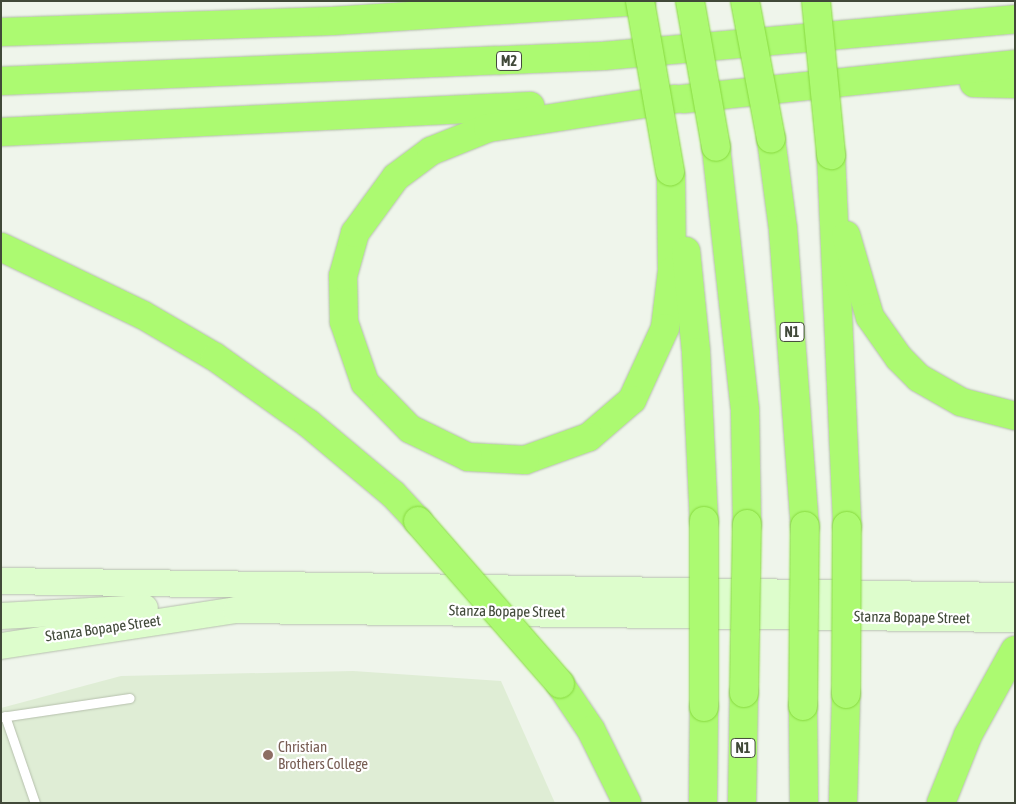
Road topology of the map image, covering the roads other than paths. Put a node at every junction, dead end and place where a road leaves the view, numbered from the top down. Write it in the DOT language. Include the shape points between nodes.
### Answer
graph roads {
  1 [pos="640,1"];
  2 [pos="690,1"];
  3 [pos="746,1"];
  4 [pos="816,1"];
  5 [pos="1015,19"];
  6 [pos="1,32"];
  7 [pos="1015,64"];
  8 [pos="1,81"];
  9 [pos="1015,84"];
  10 [pos="827,86"];
  11 [pos="676,99"];
  12 [pos="1,132"];
  13 [pos="831,163"];
  14 [pos="671,174"];
  15 [pos="1,247"];
  16 [pos="1015,416"];
  17 [pos="1,581"];
  18 [pos="1015,596"];
  19 [pos="236,610"];
  20 [pos="1,616"];
  21 [pos="1015,618"];
  22 [pos="1,646"];
  23 [pos="1015,650"];
  24 [pos="130,698"];
  25 [pos="3,716"];
  26 [pos="34,803"];
  27 [pos="627,803"];
  28 [pos="703,803"];
  29 [pos="742,803"];
  30 [pos="804,803"];
  31 [pos="843,803"];
  32 [pos="941,803"];
  1 -- 6 [label="highway" via="332,21"];
  1 -- 14 [label="highway, bridge"];
  2 -- 29 [label="highway, N1, bridge" via="716,146 745,410 747,524"];
  3 -- 30 [label="highway, N1, bridge" via="771,139 785,248 805,526"];
  4 -- 13 [label="highway, bridge"];
  5 -- 8 [label="highway, M2" via="602,56"];
  7 -- 10 [label="highway"];
  9 -- 10 [label="highway"];
  10 -- 11 [label="highway"];
  11 -- 12 [label="highway"];
  11 -- 14 [label="highway" via="488,128 431,152 396,177 362,220 343,276 344,322 365,383 410,429 468,457 525,460 589,437 632,400 662,335 672,271"];
  13 -- 16 [label="highway" via="860,291 885,341 919,378 939,392 992,413"];
  13 -- 31 [label="highway, bridge" via="847,526"];
  14 -- 28 [label="highway, bridge" via="689,276 704,521"];
  15 -- 27 [label="highway, bridge" via="143,314 215,357 308,422 393,494 560,684 591,730"];
  17 -- 18 [label="main road, Stanza Bopape Street"];
  19 -- 20 [label="main road" via="106,608"];
  19 -- 21 [label="main road, Stanza Bopape Street"];
  19 -- 22 [label="main road, Stanza Bopape Street"];
  23 -- 32 [label="highway" via="987,698"];
  24 -- 25 [label="lane"];
  25 -- 26 [label="lane"];
}
